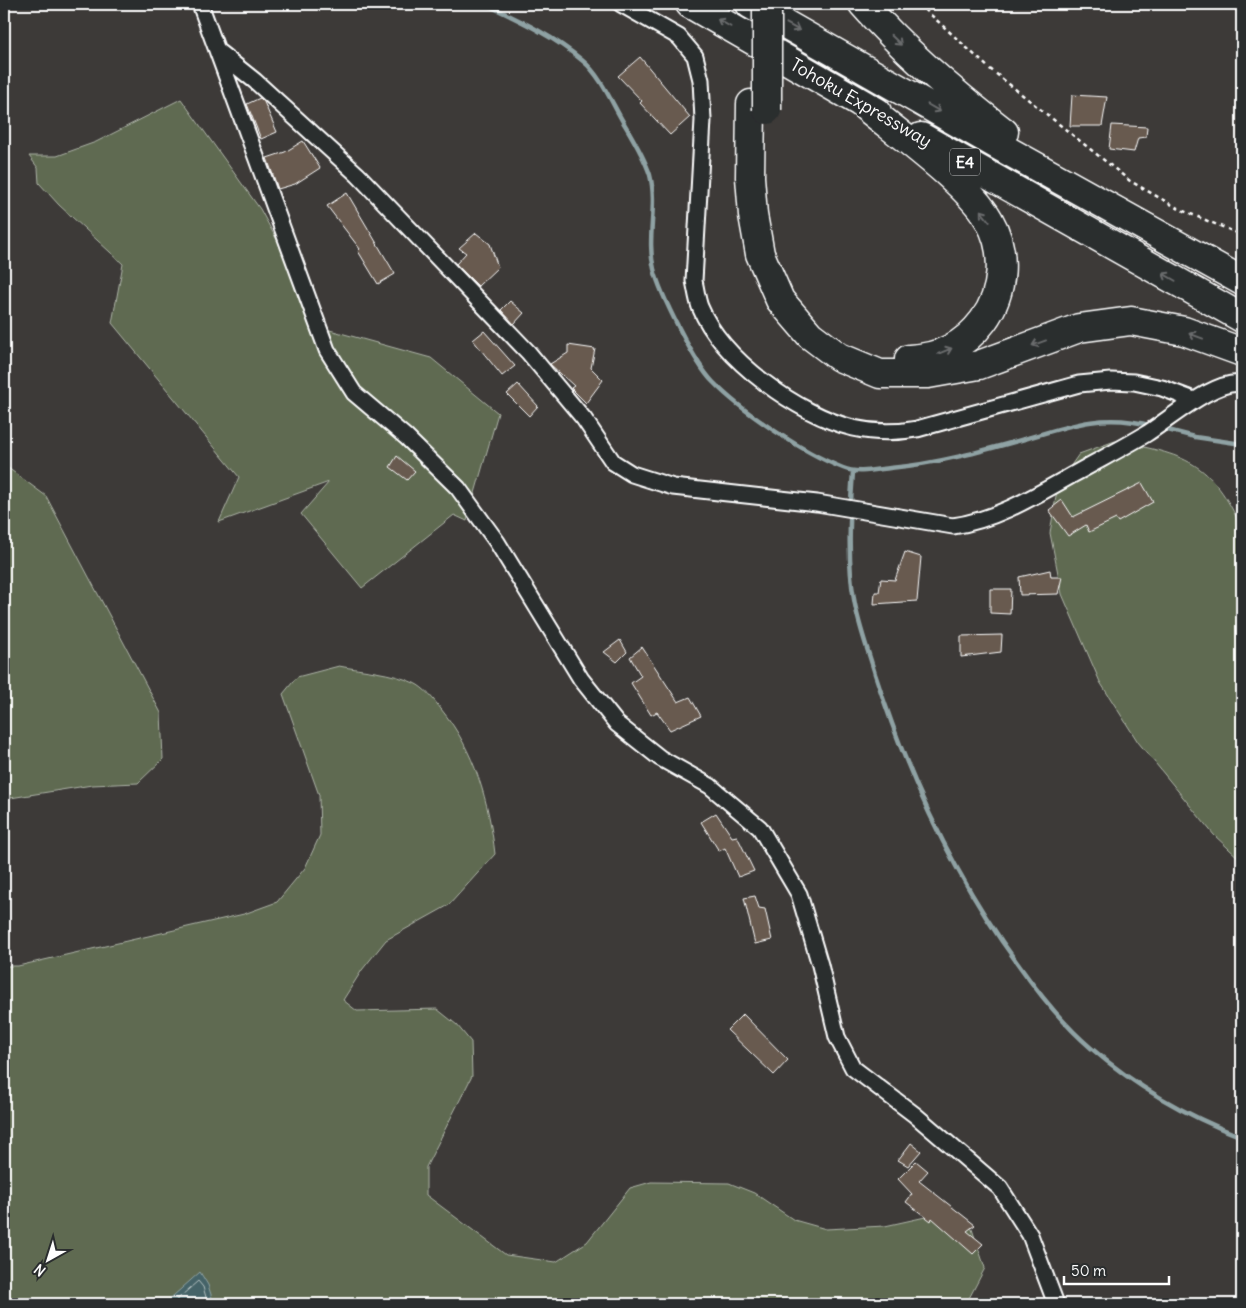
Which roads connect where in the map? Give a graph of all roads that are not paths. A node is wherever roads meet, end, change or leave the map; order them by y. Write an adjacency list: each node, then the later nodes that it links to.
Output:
1 (200, 4): 7 (street)
2 (621, 4): 15 (street)
3 (690, 4): 8 (highway, Tohoku Expressway / E4, one-way to 3)
4 (751, 4): 9 (highway); 10 (highway, Tohoku Expressway / E4, one-way to 10)
5 (767, 4): 9 (highway, bridge)
6 (863, 4): 10 (highway, one-way to 10)
7 (218, 51): 15 (street); 16 (street)
8 (861, 103): 9 (highway, one-way to 8); 12 (highway, Tohoku Expressway / E4, one-way to 8)
9 (759, 107): 13 (highway, one-way to 9)
10 (1155, 232): 11 (highway, Tohoku Expressway / E4)
11 (1242, 281)
12 (1242, 318)
13 (1242, 352)
14 (1242, 384): 15 (street)
15 (1194, 400)
16 (1056, 1304)

